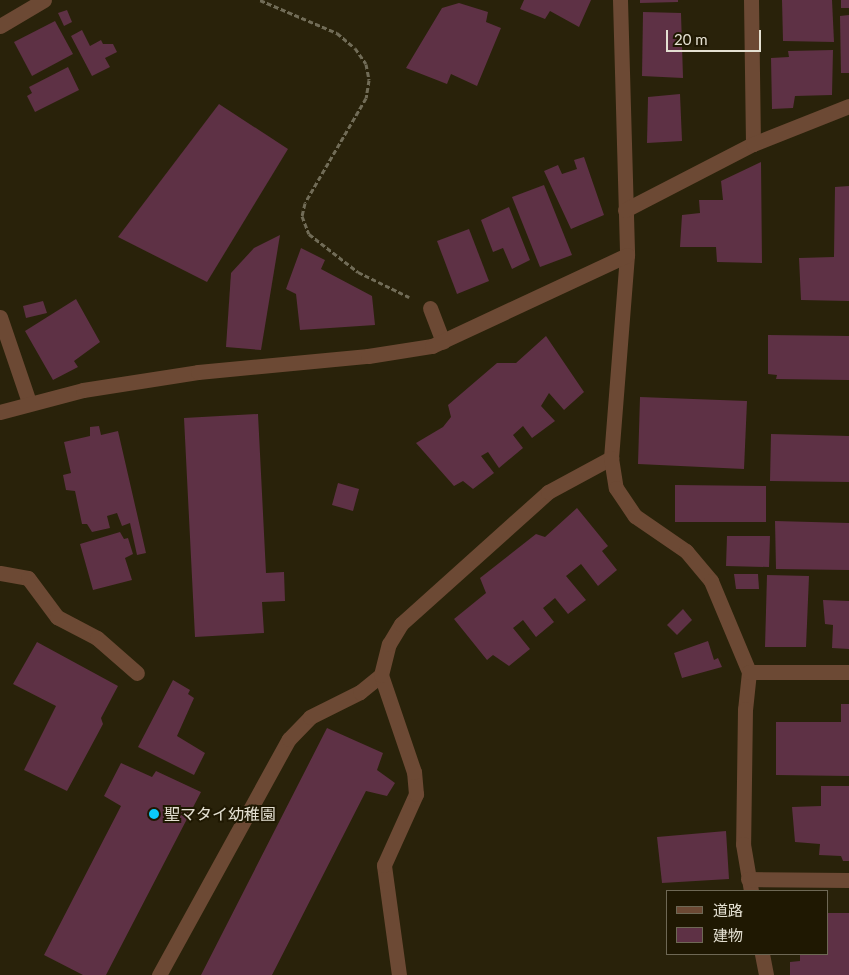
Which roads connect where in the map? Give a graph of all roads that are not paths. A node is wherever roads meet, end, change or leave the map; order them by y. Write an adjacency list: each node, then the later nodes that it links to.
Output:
1 (44, 0): 4 (street)
2 (620, 0): 7 (street)
3 (751, 0): 6 (street)
4 (0, 26)
5 (849, 106): 6 (street)
6 (752, 144): 7 (street)
7 (625, 210): 8 (street)
8 (627, 255): 11 (street); 14 (street)
9 (430, 308): 11 (street)
10 (0, 317): 12 (street)
11 (443, 342): 12 (street)
12 (30, 402): 13 (street)
13 (0, 412)
14 (611, 458): 16 (street); 19 (street)
15 (0, 573): 18 (street)
16 (750, 672): 17 (street); 21 (street)
17 (849, 672)
18 (137, 673)
19 (381, 675): 23 (street); 24 (street)
20 (849, 880): 21 (street)
21 (749, 885)
22 (762, 955): 25 (street)
23 (159, 975)
24 (399, 975)
25 (766, 975)

